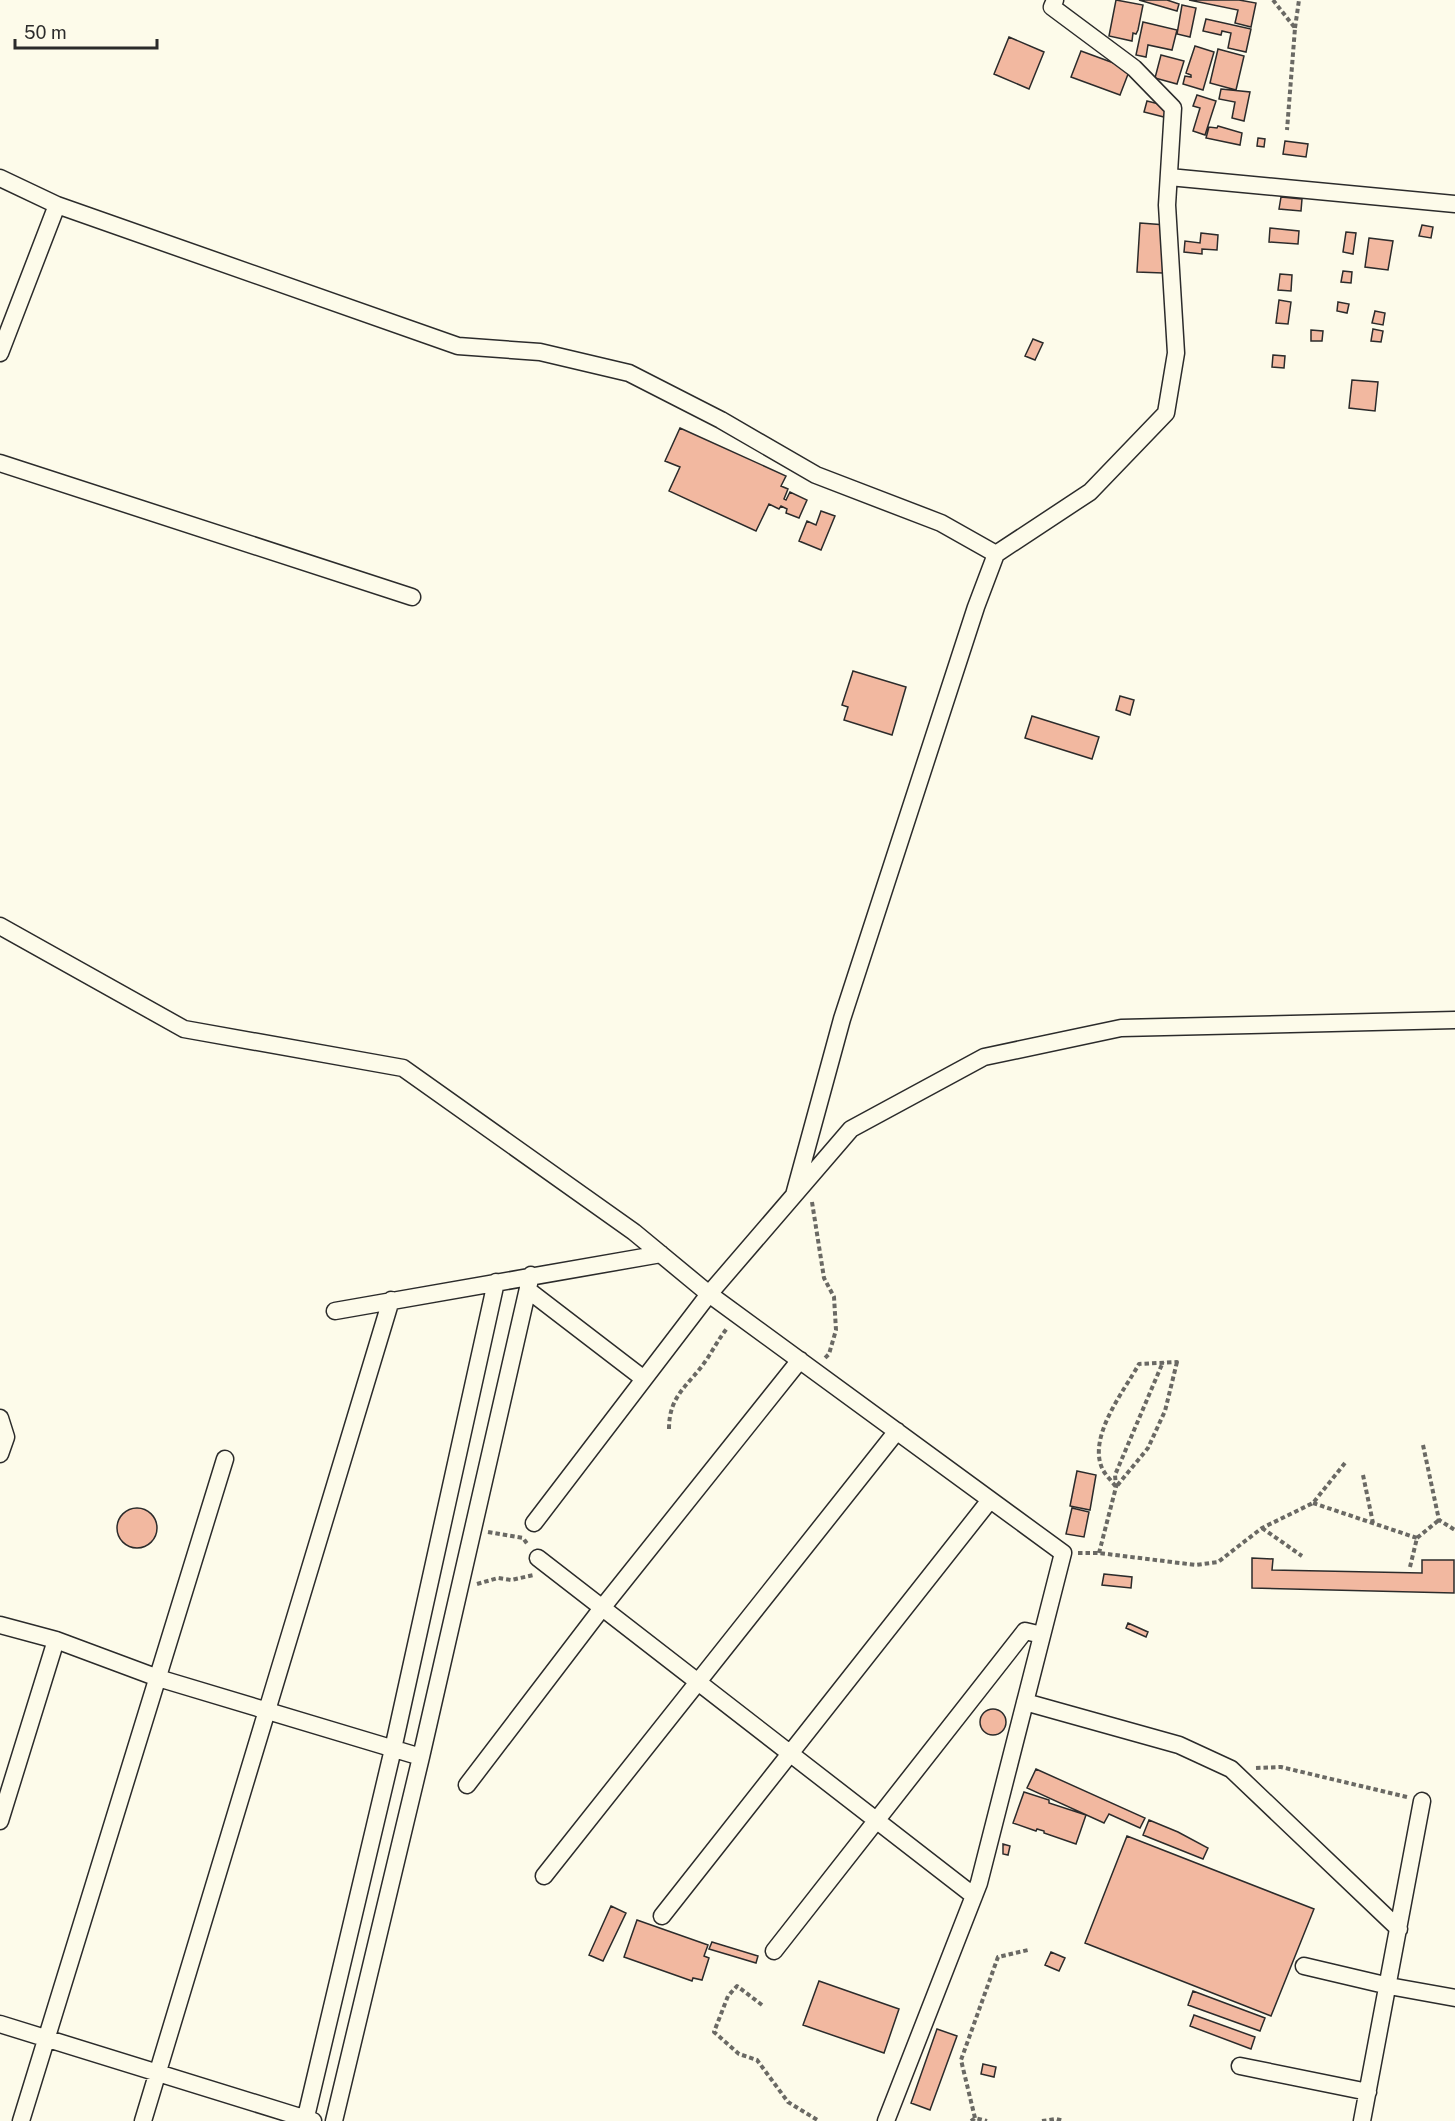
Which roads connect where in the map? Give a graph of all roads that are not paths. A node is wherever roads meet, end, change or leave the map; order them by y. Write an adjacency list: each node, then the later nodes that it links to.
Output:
1 (1054, 0): 2 (street)
2 (1169, 177): 4 (street); 8 (street)
3 (0, 178): 5 (street)
4 (1455, 204)
5 (57, 205): 6 (street); 8 (street)
6 (0, 353)
7 (0, 463): 9 (street)
8 (996, 554): 12 (street)
9 (412, 597)
10 (0, 926): 13 (street)
11 (1455, 1020): 12 (street)
12 (794, 1195): 16 (street)
13 (661, 1254): 15 (street); 16 (street)
14 (496, 1282): 15 (street); 17 (street); 36 (street)
15 (530, 1283): 20 (street); 38 (street)
16 (710, 1294): 19 (street); 20 (street)
17 (391, 1300): 18 (street); 35 (street)
18 (335, 1311)
19 (807, 1365): 22 (street); 28 (street)
20 (644, 1379): 26 (street)
21 (0, 1418): 23 (street)
22 (897, 1431): 25 (street); 33 (street)
23 (0, 1454)
24 (225, 1459): 32 (street)
25 (990, 1500): 30 (street); 37 (street)
26 (534, 1523)
27 (545, 1563): 28 (street)
28 (602, 1608): 33 (street); 39 (street)
29 (0, 1625): 31 (street)
30 (1042, 1635): 34 (street); 41 (street)
31 (56, 1640): 32 (street); 42 (street)
32 (158, 1678): 35 (street); 52 (street)
33 (698, 1682): 37 (street); 43 (street)
34 (1025, 1702): 44 (street); 46 (street)
35 (268, 1711): 36 (street); 54 (street)
36 (393, 1749): 38 (street); 56 (street)
37 (790, 1754): 41 (street); 45 (street)
38 (421, 1757): 59 (street)
39 (467, 1785)
40 (1422, 1801): 46 (street)
41 (876, 1820): 44 (street); 47 (street)
42 (0, 1821)
43 (544, 1876)
44 (974, 1896): 60 (street)
45 (662, 1916)
46 (1399, 1929): 49 (street)
47 (774, 1951)
48 (1304, 1966): 49 (street)
49 (1389, 1986): 50 (street); 55 (street)
50 (1455, 1998)
51 (0, 2024): 52 (street)
52 (46, 2039): 54 (street); 57 (street)
53 (1240, 2066): 55 (street)
54 (159, 2073): 56 (street); 58 (street)
55 (1368, 2092): 61 (street)
56 (308, 2120)
57 (21, 2121)
58 (143, 2121)
59 (334, 2121)
60 (886, 2121)
61 (1362, 2121)

